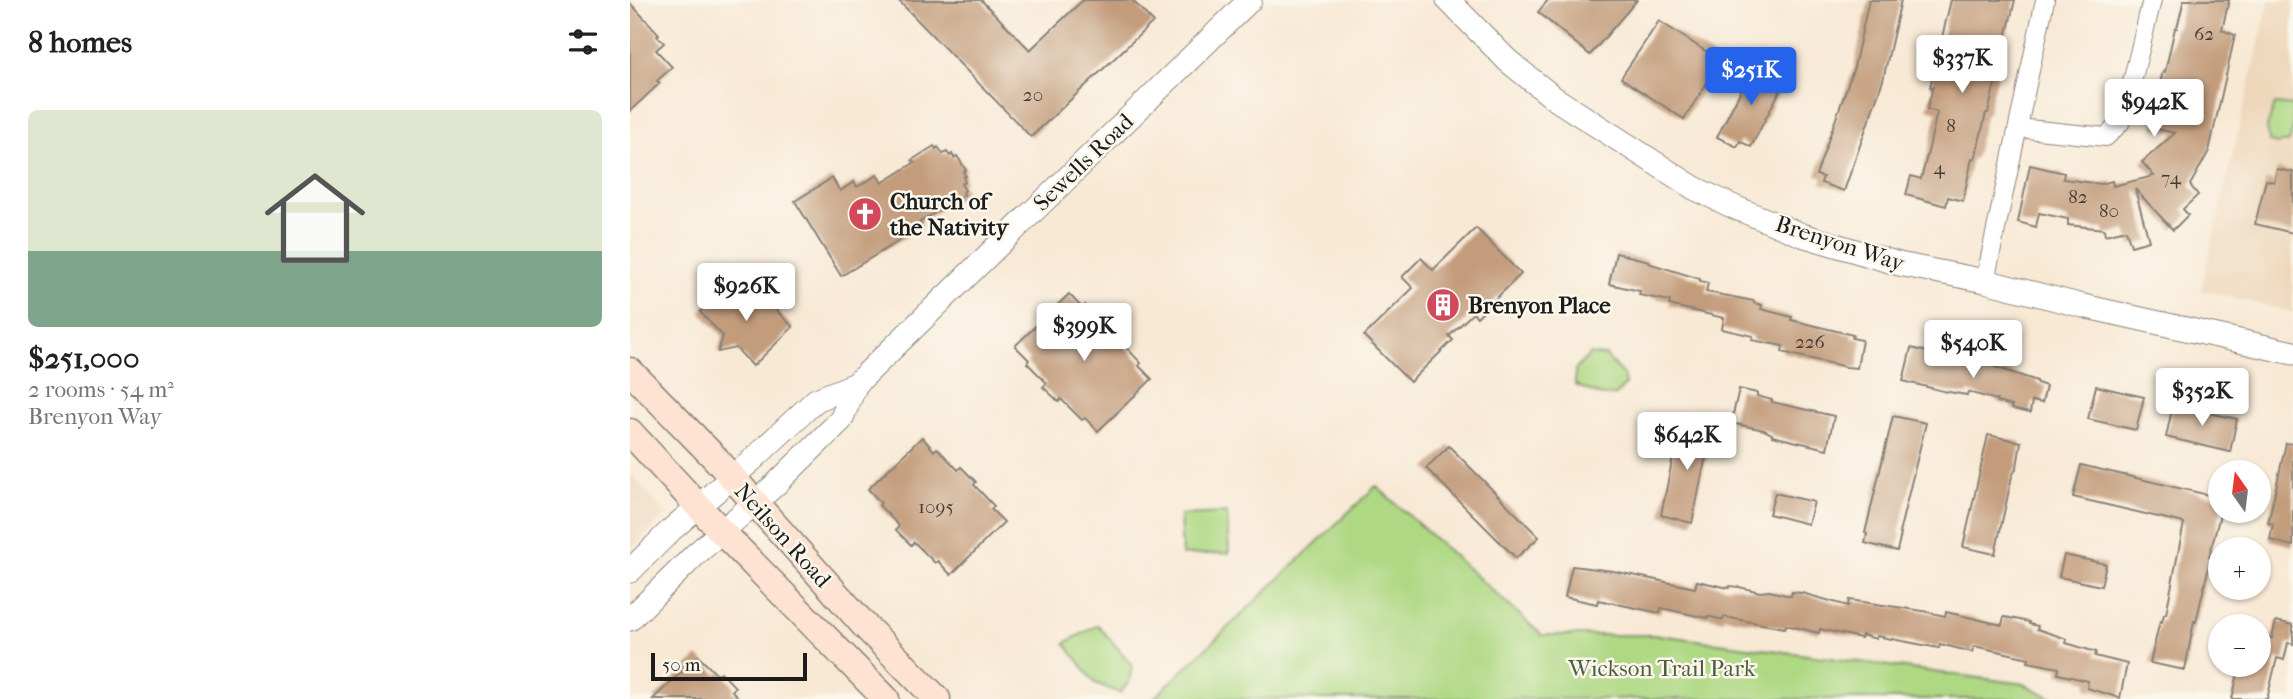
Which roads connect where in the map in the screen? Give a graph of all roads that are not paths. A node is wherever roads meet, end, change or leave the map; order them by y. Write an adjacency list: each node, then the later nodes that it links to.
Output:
1 (1250, 0): 9 (street, Sewells Road)
2 (1448, 0): 6 (street, Brenyon Way)
3 (2045, 0): 5 (street)
4 (2152, 0): 5 (street)
5 (2018, 128): 6 (street)
6 (1985, 281): 7 (street, Brenyon Way)
7 (2293, 353)
8 (630, 371): 11 (main road, Neilson Road)
9 (856, 384): 11 (street, Sewells Road); 12 (street, Sewells Road)
10 (630, 432): 13 (main road, Neilson Road)
11 (732, 478): 12 (main road, Neilson Road); 13 (street, Sewells Road)
12 (755, 504): 14 (street, Sewells Road); 17 (main road, Neilson Road)
13 (698, 506): 14 (main road, Neilson Road); 15 (street, Sewells Road)
14 (721, 531): 16 (street, Sewells Road); 18 (main road, Neilson Road)
15 (630, 571)
16 (630, 619)
17 (864, 625): 18 (main road); 20 (main road, Neilson Road)
18 (837, 649): 19 (main road, Neilson Road)
19 (886, 699)
20 (937, 699)

